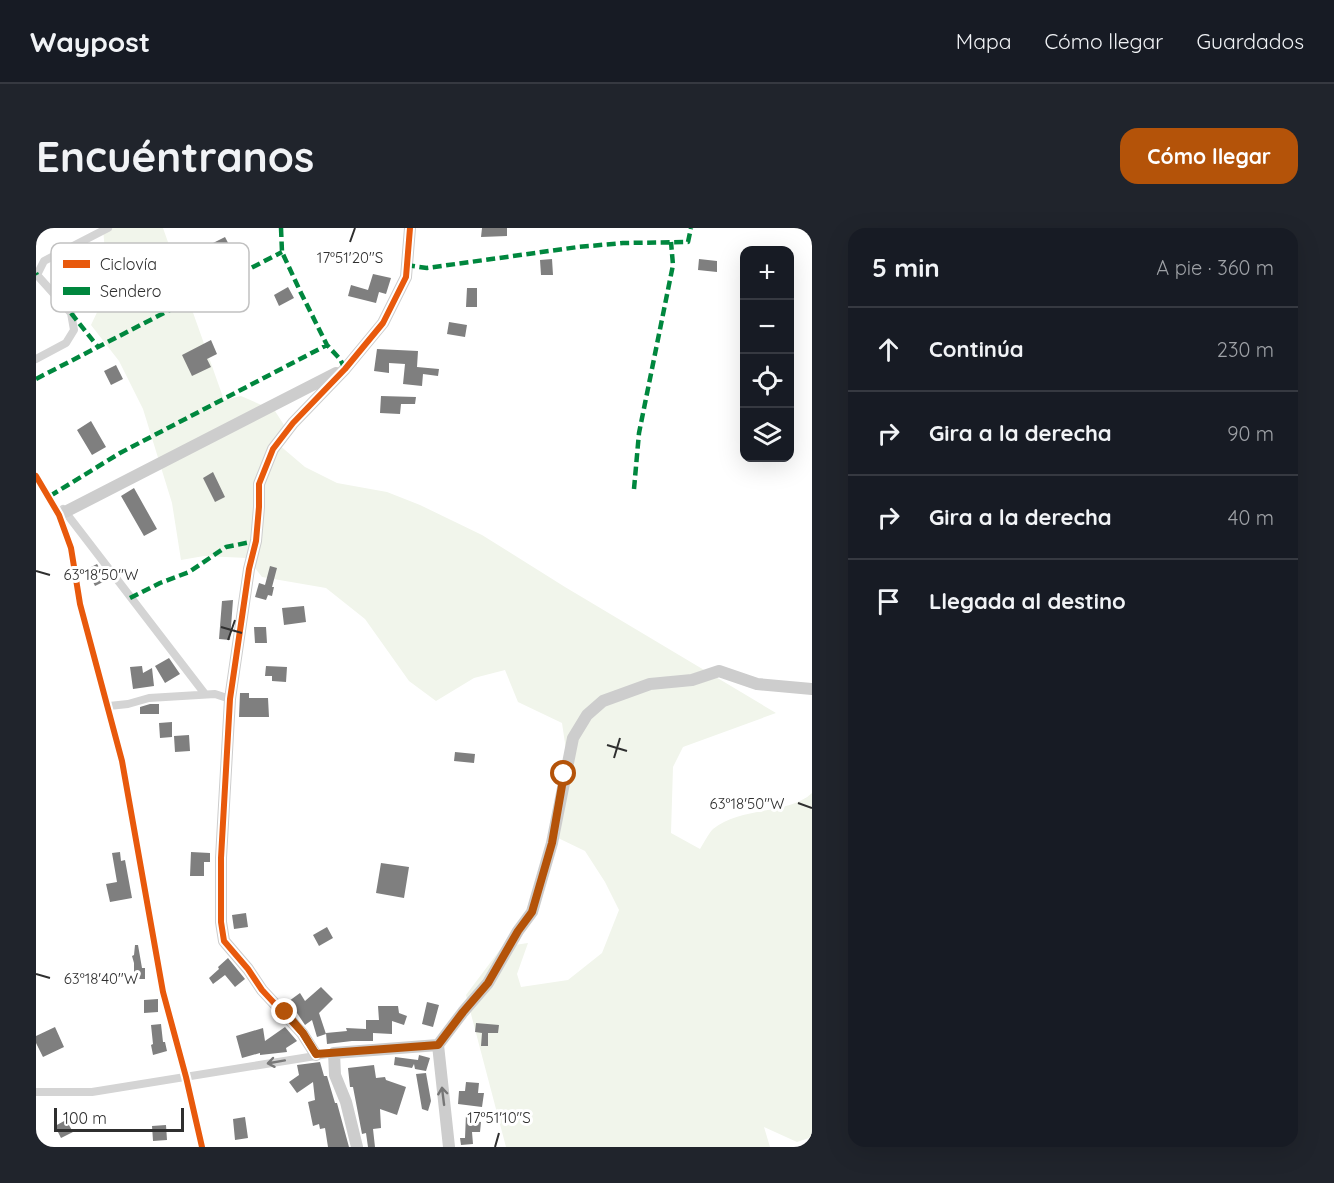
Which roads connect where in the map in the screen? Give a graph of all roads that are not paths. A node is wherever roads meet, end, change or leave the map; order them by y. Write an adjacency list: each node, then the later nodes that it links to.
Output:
1 (108, 228): 3 (street)
2 (410, 228): 8 (street)
3 (79, 243)
4 (51, 257): 5 (street)
5 (51, 290)
6 (70, 312): 7 (street)
7 (36, 359)
8 (345, 369): 11 (street); 14 (street)
9 (36, 476): 10 (street)
10 (50, 496): 11 (street); 15 (street)
11 (65, 512): 13 (street)
12 (812, 688): 16 (street)
13 (206, 694): 14 (street); 15 (street)
14 (230, 699): 18 (street)
15 (109, 706): 19 (street)
16 (438, 1045): 17 (street); 23 (street, one-way to 16)
17 (333, 1053): 18 (street); 22 (street)
18 (316, 1054): 19 (street, one-way to 19)
19 (186, 1077): 20 (street); 21 (street)
20 (36, 1092)
21 (202, 1147)
22 (357, 1147)
23 (449, 1147)

